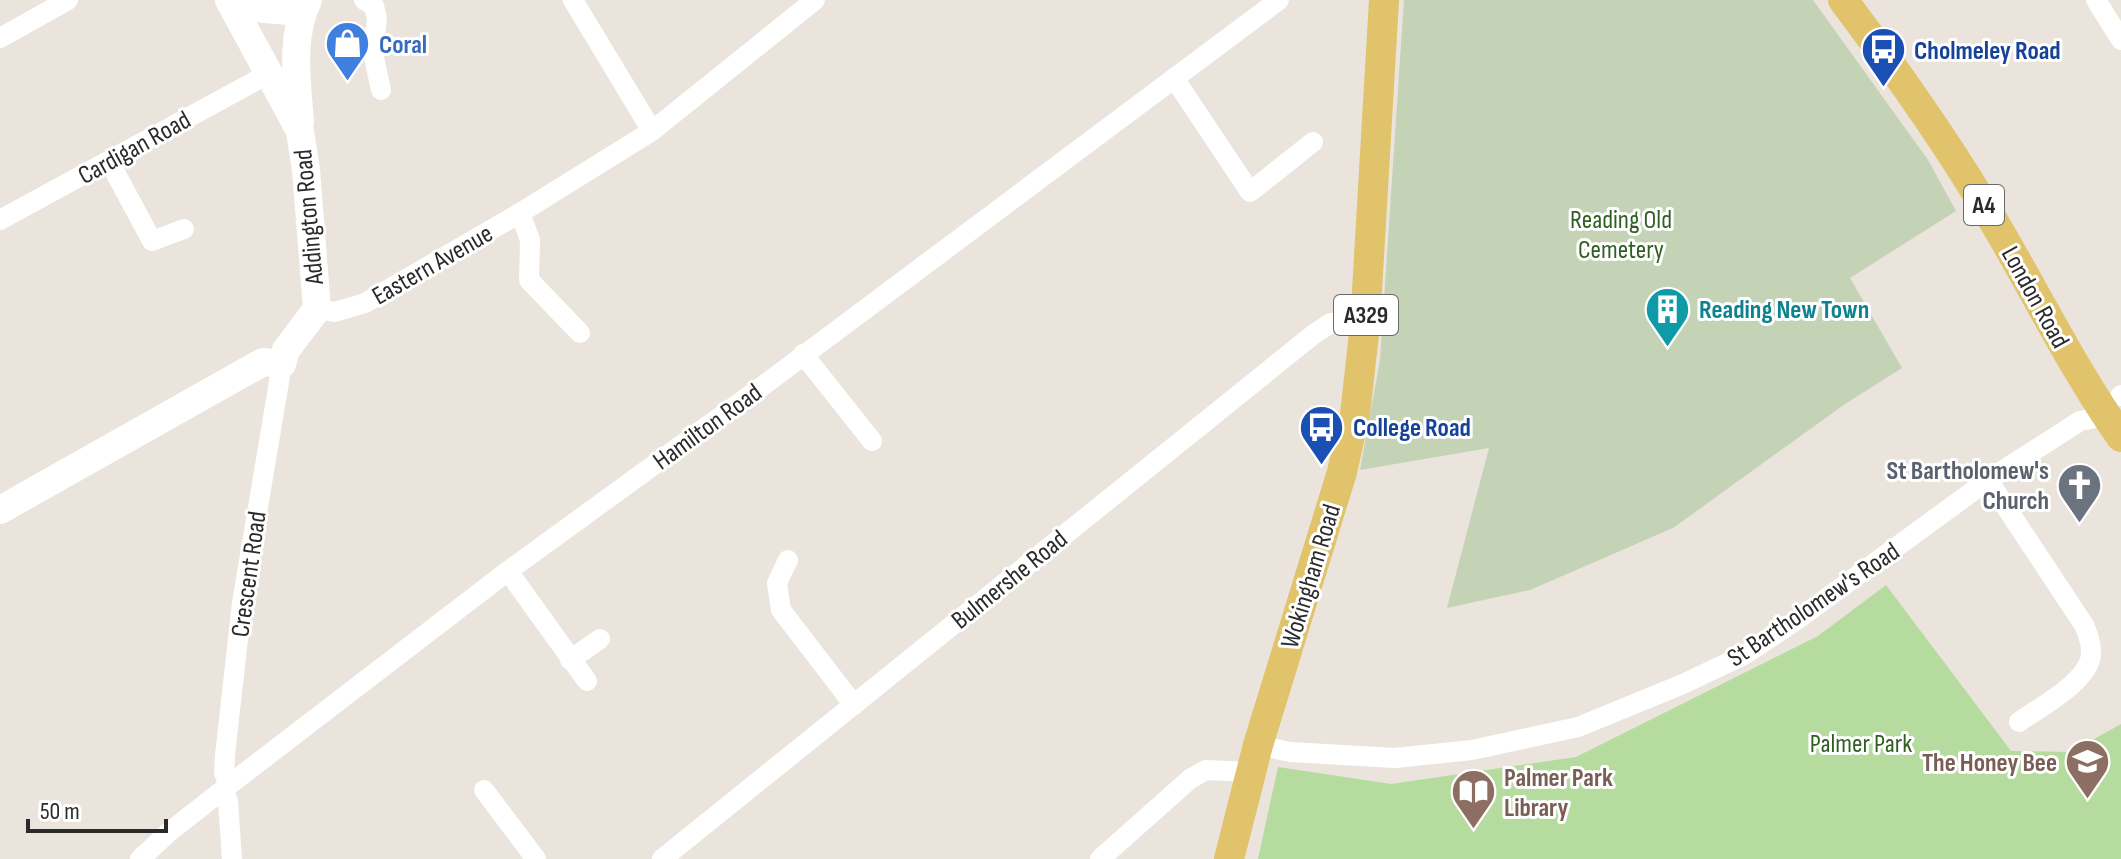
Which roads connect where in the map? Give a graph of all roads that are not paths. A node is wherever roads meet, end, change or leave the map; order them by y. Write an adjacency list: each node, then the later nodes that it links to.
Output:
1 (68, 0): 12 (street)
2 (229, 0): 15 (street, Addington Road)
3 (245, 0): 11 (street)
4 (364, 0): 17 (street)
5 (573, 0): 19 (street)
6 (815, 0): 19 (street, Eastern Avenue)
7 (1279, 0): 16 (street, Hamilton Road)
8 (1384, 0): 26 (main road, Wokingham Road / A329)
9 (2096, 0): 13 (street)
10 (1847, 2): 30 (main road, London Road / A4)
11 (305, 6): 14 (street)
12 (0, 38)
13 (2121, 40)
14 (296, 59): 15 (street); 18 (street)
15 (268, 74): 18 (street, Addington Road); 21 (street, Cardigan Road)
16 (1174, 78): 20 (street); 28 (street, Hamilton Road)
17 (381, 90)
18 (300, 131): 25 (street, Addington Road)
19 (652, 131): 22 (street, Eastern Avenue)
20 (1313, 142)
21 (109, 161): 23 (street, Cardigan Road); 24 (street)
22 (520, 213): 25 (street, Eastern Avenue); 27 (street)
23 (0, 220)
24 (184, 229)
25 (317, 309): 29 (street)
26 (1365, 325): 39 (street, Bulmershe Road); 41 (main road, Wokingham Road / A329)
27 (580, 333)
28 (803, 354): 31 (street); 35 (street, Hamilton Road)
29 (282, 364): 33 (street); 42 (street, Crescent Road)
30 (2117, 411): 32 (street, St Bartholomew's Road)
31 (872, 441)
32 (1988, 480): 40 (street); 41 (street, St Bartholomew's Road)
33 (0, 510)
34 (788, 560): 39 (street)
35 (508, 571): 37 (street); 42 (street, Hamilton Road)
36 (600, 639): 37 (street)
37 (570, 660): 38 (street)
38 (587, 681)
39 (854, 705): 47 (street, Bulmershe Road)
40 (2019, 722)
41 (1254, 758): 48 (street); 49 (main road, Wokingham Road / A329)
42 (226, 787): 44 (street, Hamilton Road); 45 (street, Crescent Road)
43 (484, 790): 46 (street)
44 (140, 859)
45 (232, 859)
46 (536, 859)
47 (662, 859)
48 (1100, 859)
49 (1229, 859)

